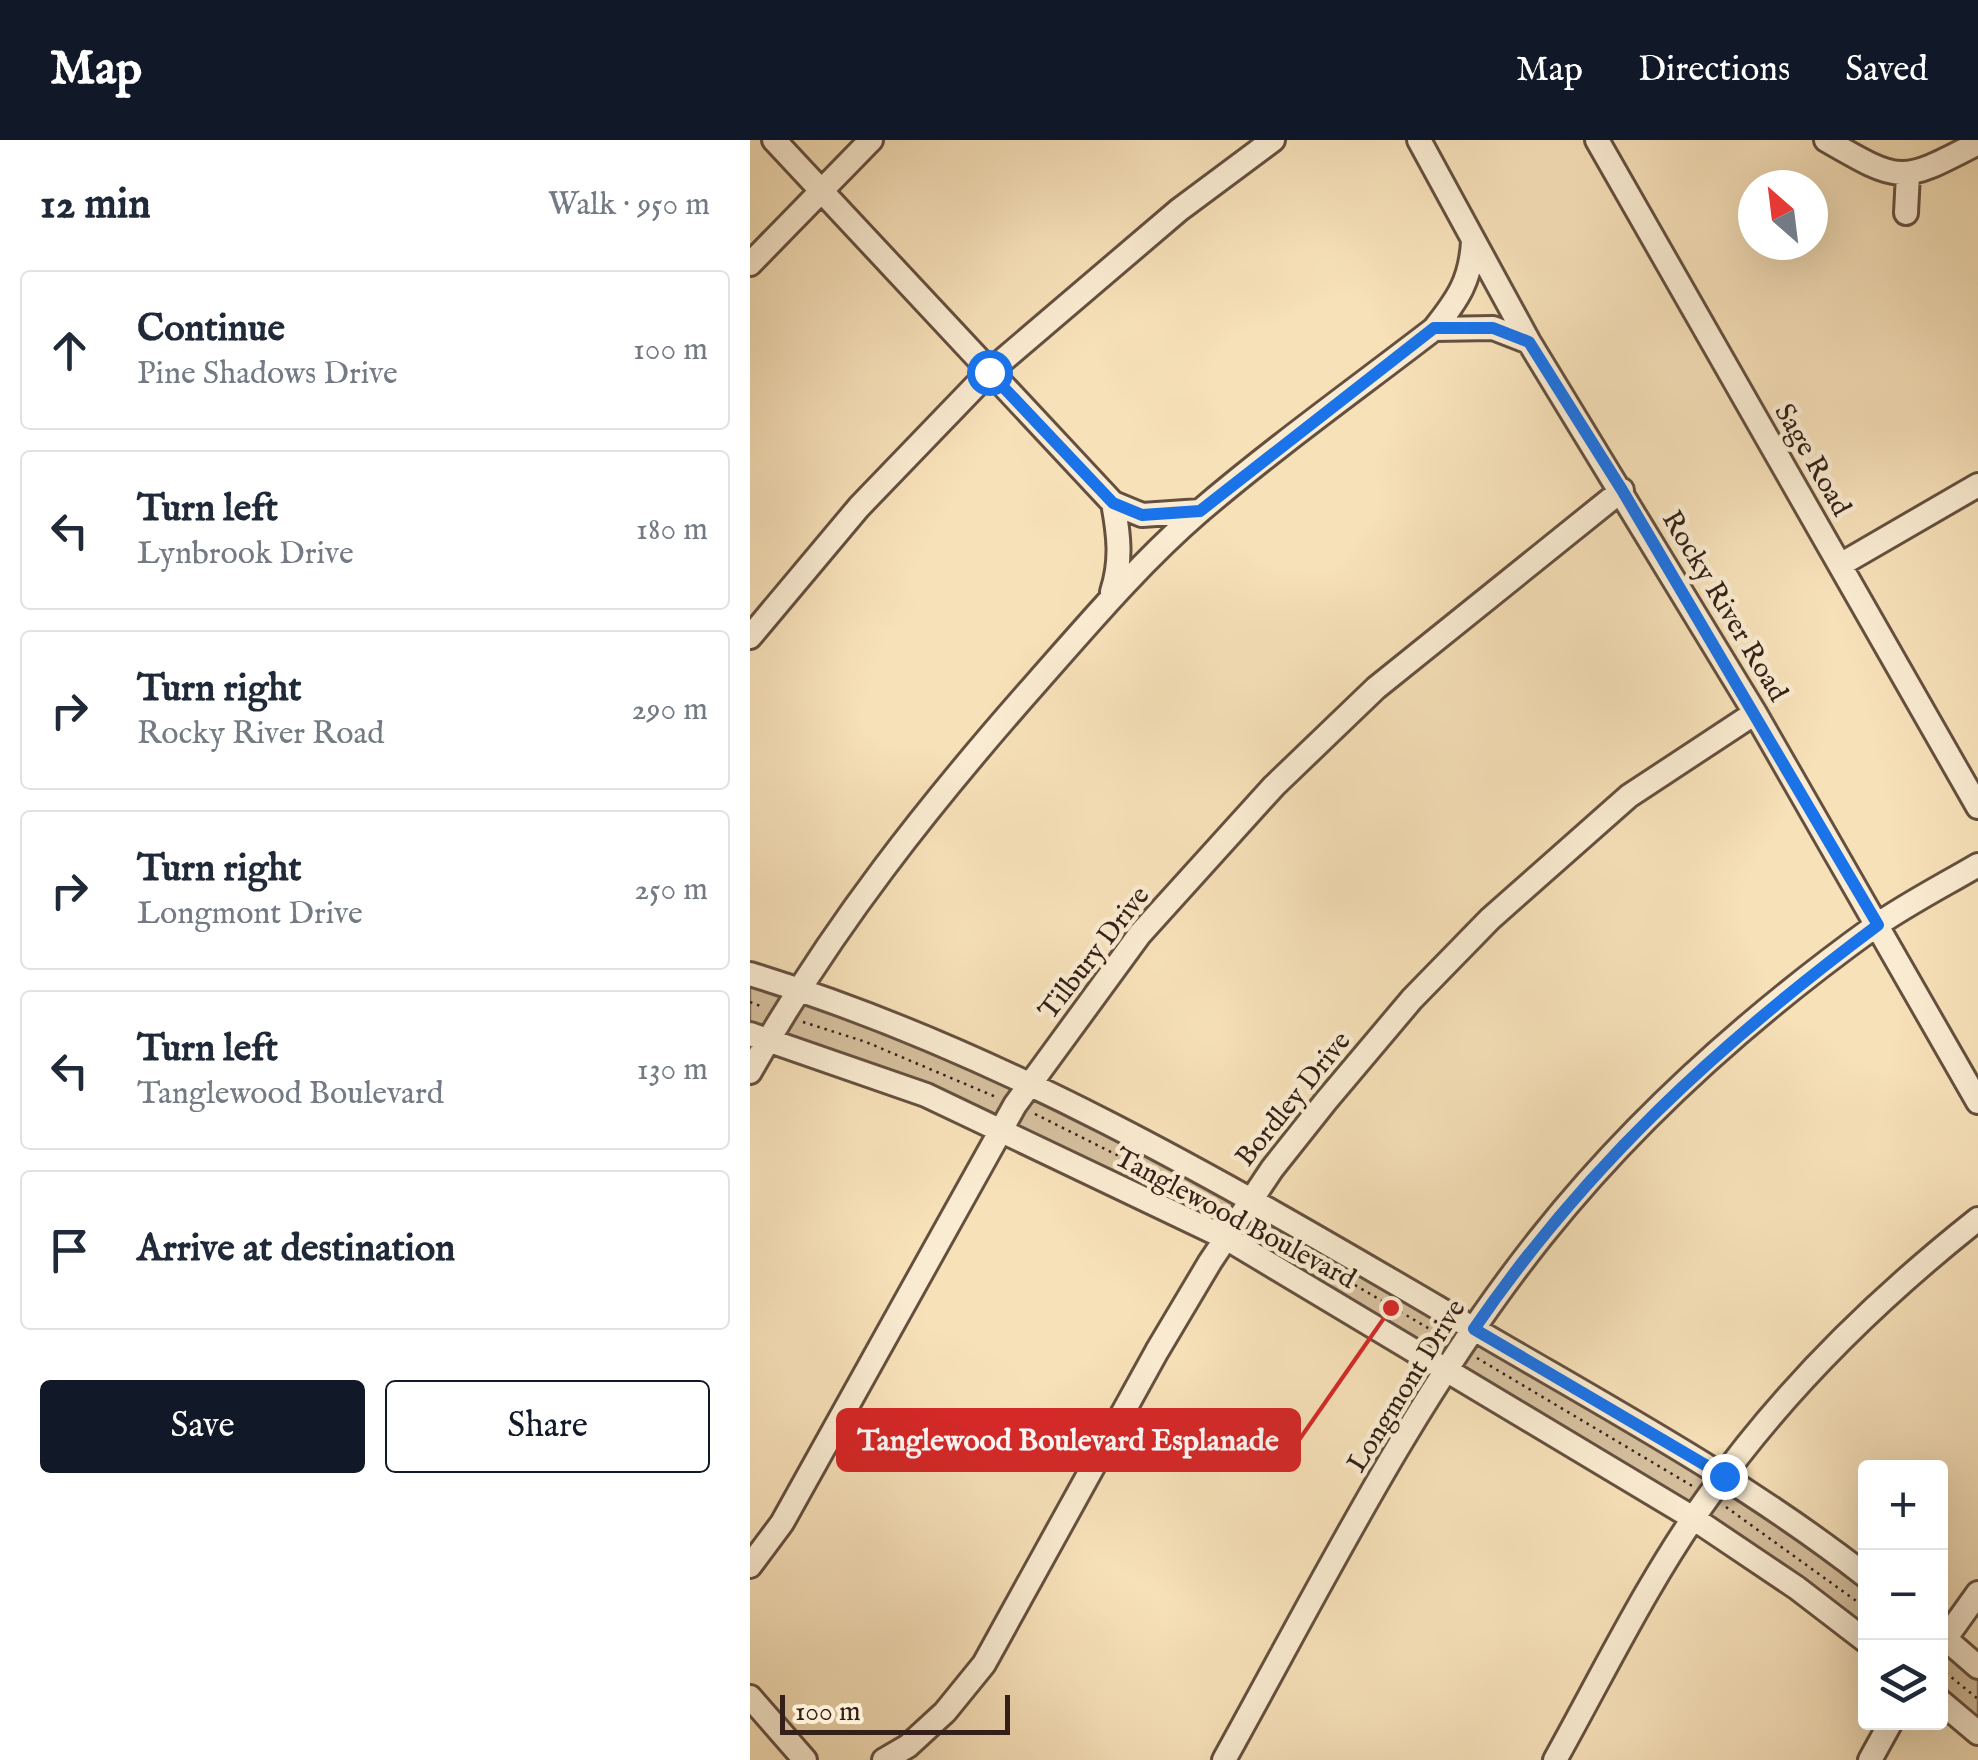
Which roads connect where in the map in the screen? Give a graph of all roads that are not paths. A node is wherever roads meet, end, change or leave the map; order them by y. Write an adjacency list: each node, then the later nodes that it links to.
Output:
1 (774, 140): 9 (street)
2 (871, 140): 9 (street)
3 (1272, 140): 15 (street)
4 (1419, 140): 11 (street, Rocky River Road)
5 (1597, 140): 20 (street, Sage Road)
6 (1826, 140): 8 (street)
7 (1978, 143): 8 (street)
8 (1908, 174): 10 (street)
9 (820, 191): 12 (street); 15 (street)
10 (1906, 213)
11 (1473, 241): 13 (street); 14 (street, Rocky River Road)
12 (750, 264)
13 (1434, 328): 14 (street); 19 (street)
14 (1529, 342): 17 (street, Rocky River Road)
15 (989, 372): 18 (street); 22 (street)
16 (1978, 485): 20 (street)
17 (1622, 490): 23 (street, Rocky River Road); 31 (street, Tilbury Drive)
18 (1113, 503): 19 (street); 21 (street)
19 (1200, 511): 21 (street)
20 (1840, 565): 24 (street, Sage Road)
21 (1109, 601): 28 (street)
22 (750, 636)
23 (1755, 712): 26 (street, Rocky River Road); 34 (street, Bordley Drive)
24 (1978, 807)
25 (1978, 864): 26 (street, Longmont Drive)
26 (1878, 925): 32 (street, Rocky River Road); 37 (street, Longmont Drive)
27 (750, 974): 28 (street, Tanglewood Boulevard)
28 (800, 990): 29 (street); 31 (street, Tanglewood Boulevard)
29 (759, 1037): 30 (street); 33 (street, Tanglewood Boulevard)
30 (750, 1072)
31 (1029, 1085): 33 (street, Tilbury Drive); 34 (street, Tanglewood Boulevard)
32 (1978, 1102)
33 (1001, 1129): 36 (street, Tanglewood Boulevard); 41 (street, Tilbury Drive)
34 (1252, 1199): 36 (street, Bordley Drive); 37 (street, Tanglewood Boulevard)
35 (1977, 1217): 39 (street)
36 (1226, 1238): 38 (street, Tanglewood Boulevard); 53 (street, Bordley Drive)
37 (1474, 1329): 38 (street, Longmont Drive); 39 (street, Tanglewood Boulevard)
38 (1446, 1369): 40 (street, Tanglewood Boulevard); 54 (street, Longmont Drive)
39 (1724, 1476): 40 (street); 42 (street, Tanglewood Boulevard)
40 (1694, 1518): 45 (street, Tanglewood Boulevard); 55 (street)
41 (750, 1566)
42 (1858, 1570)
43 (1978, 1593): 44 (street)
44 (1948, 1632)
45 (1865, 1640)
46 (1948, 1644): 47 (street)
47 (1978, 1667)
48 (750, 1697): 52 (street)
49 (1948, 1708): 51 (street)
50 (1887, 1730): 56 (street)
51 (1978, 1733)
52 (805, 1760)
53 (884, 1760)
54 (1224, 1760)
55 (1555, 1760)
56 (1870, 1760)

